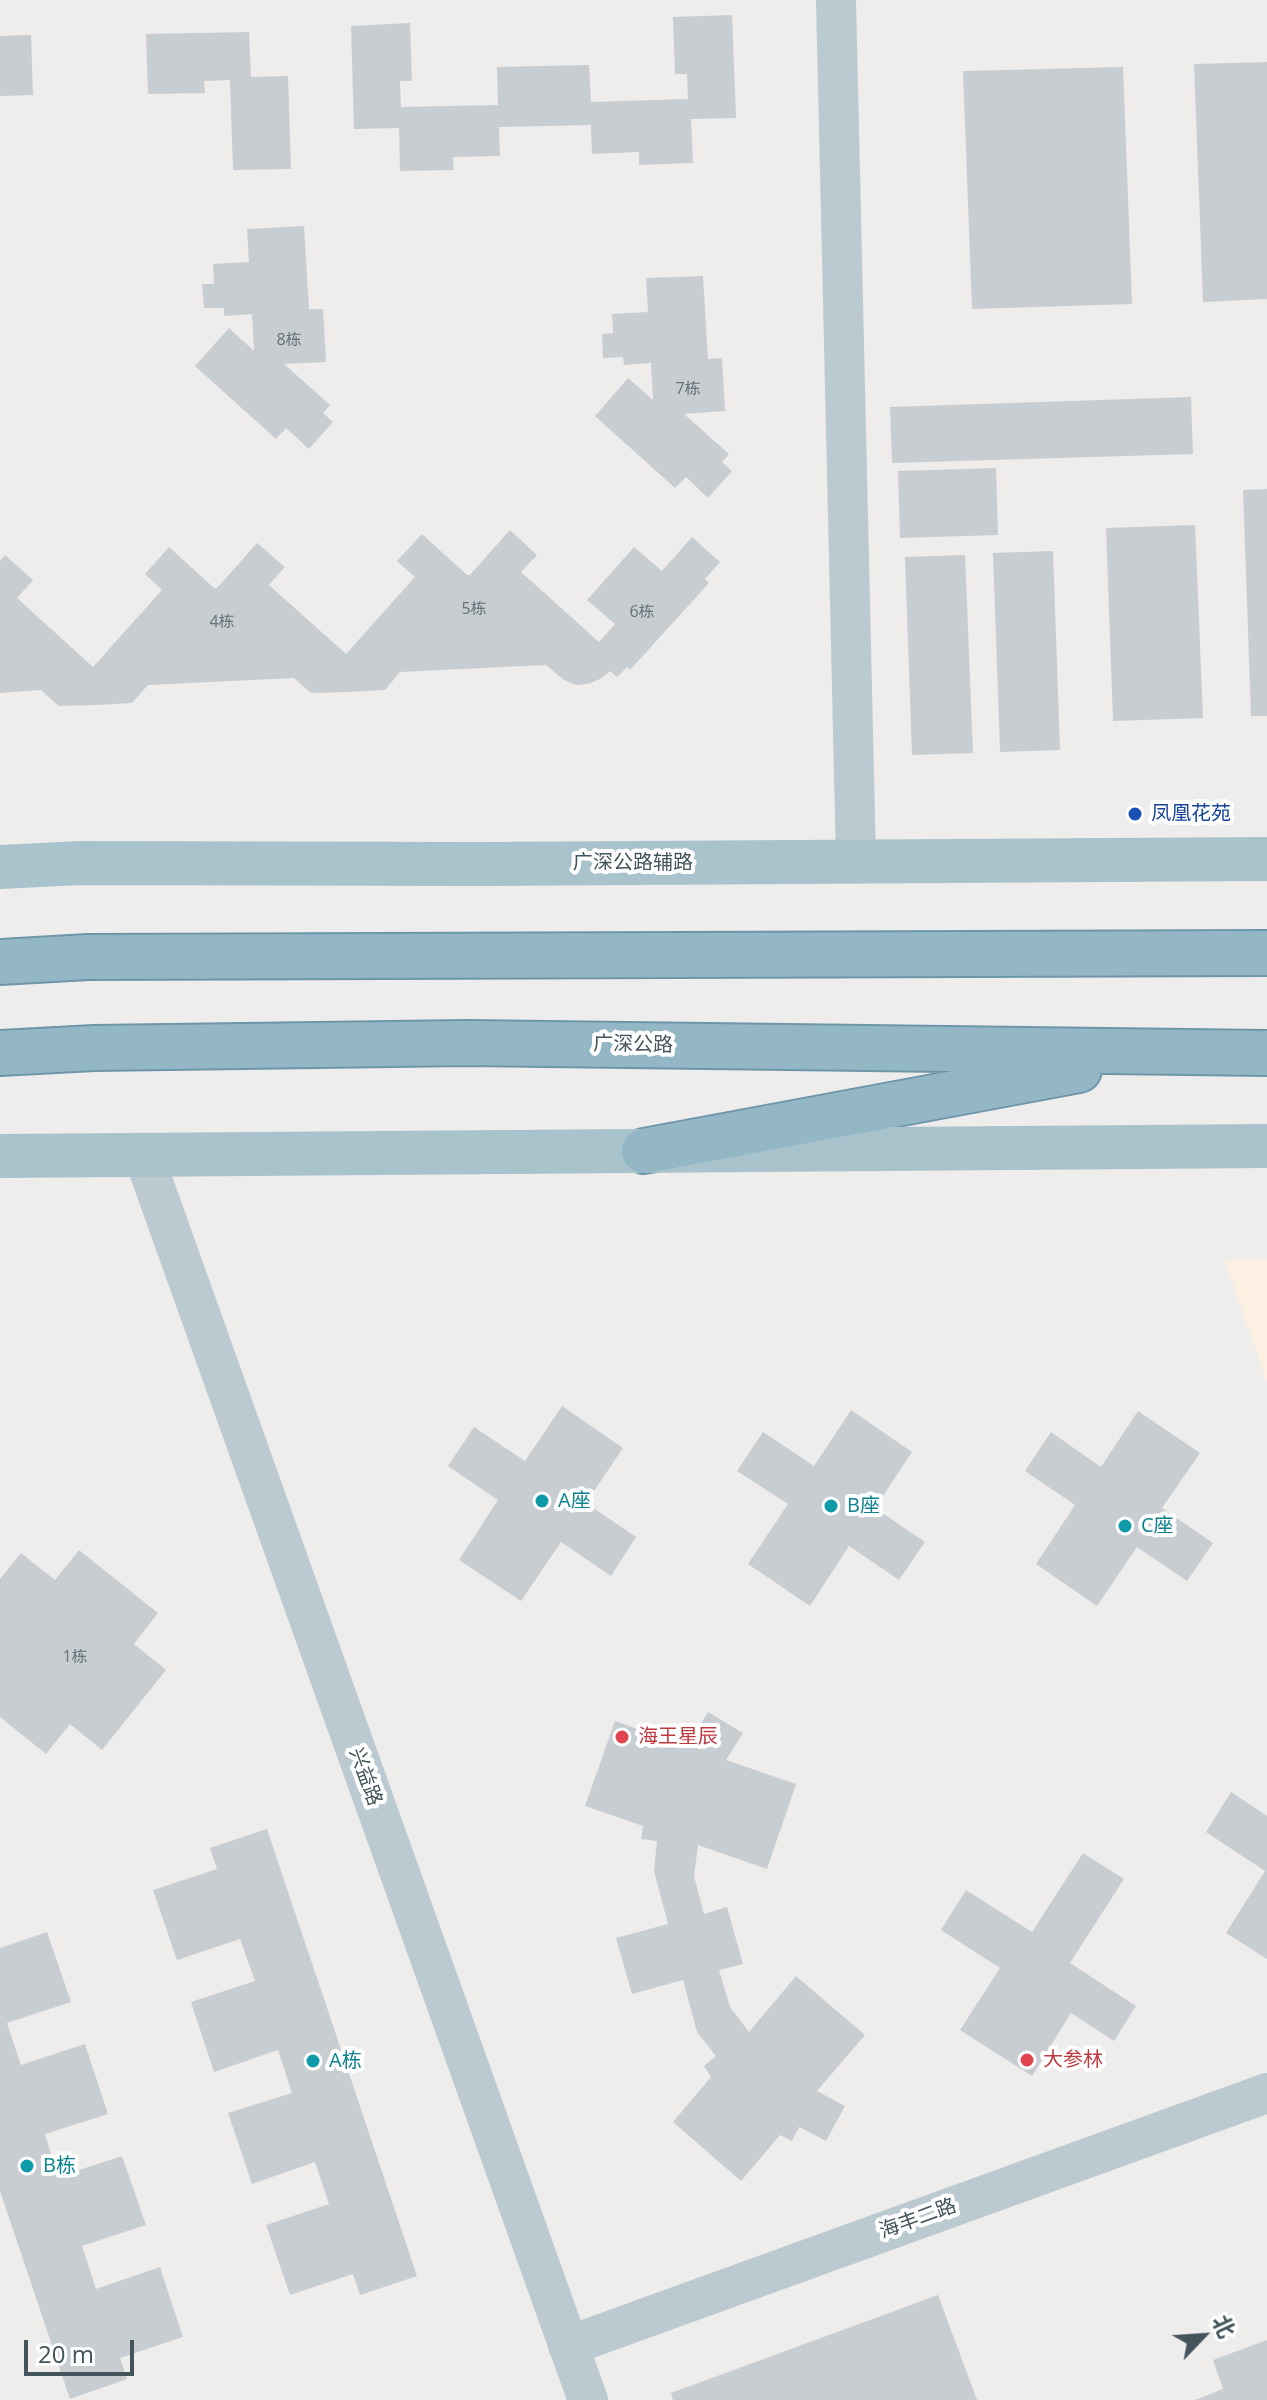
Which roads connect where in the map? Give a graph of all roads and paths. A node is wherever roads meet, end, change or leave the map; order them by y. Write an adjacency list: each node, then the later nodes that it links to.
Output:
1 (836, 0): 3 (street)
2 (1267, 859): 3 (main road, 广深公路辅路)
3 (856, 861): 4 (main road, 广深公路辅路)
4 (0, 867)
5 (1267, 953): 6 (highway)
6 (0, 962)
7 (1175, 1052): 8 (highway, 广深公路); 9 (highway, 广深公路); 11 (highway)
8 (0, 1053)
9 (1267, 1053)
10 (1267, 1146): 11 (main road)
11 (644, 1151): 12 (main road)
12 (143, 1154): 13 (main road); 15 (street, 兴益路)
13 (0, 1156)
14 (1267, 2093): 15 (street, 海丰二路)
15 (568, 2346): 16 (street, 兴益路)
16 (588, 2400)

